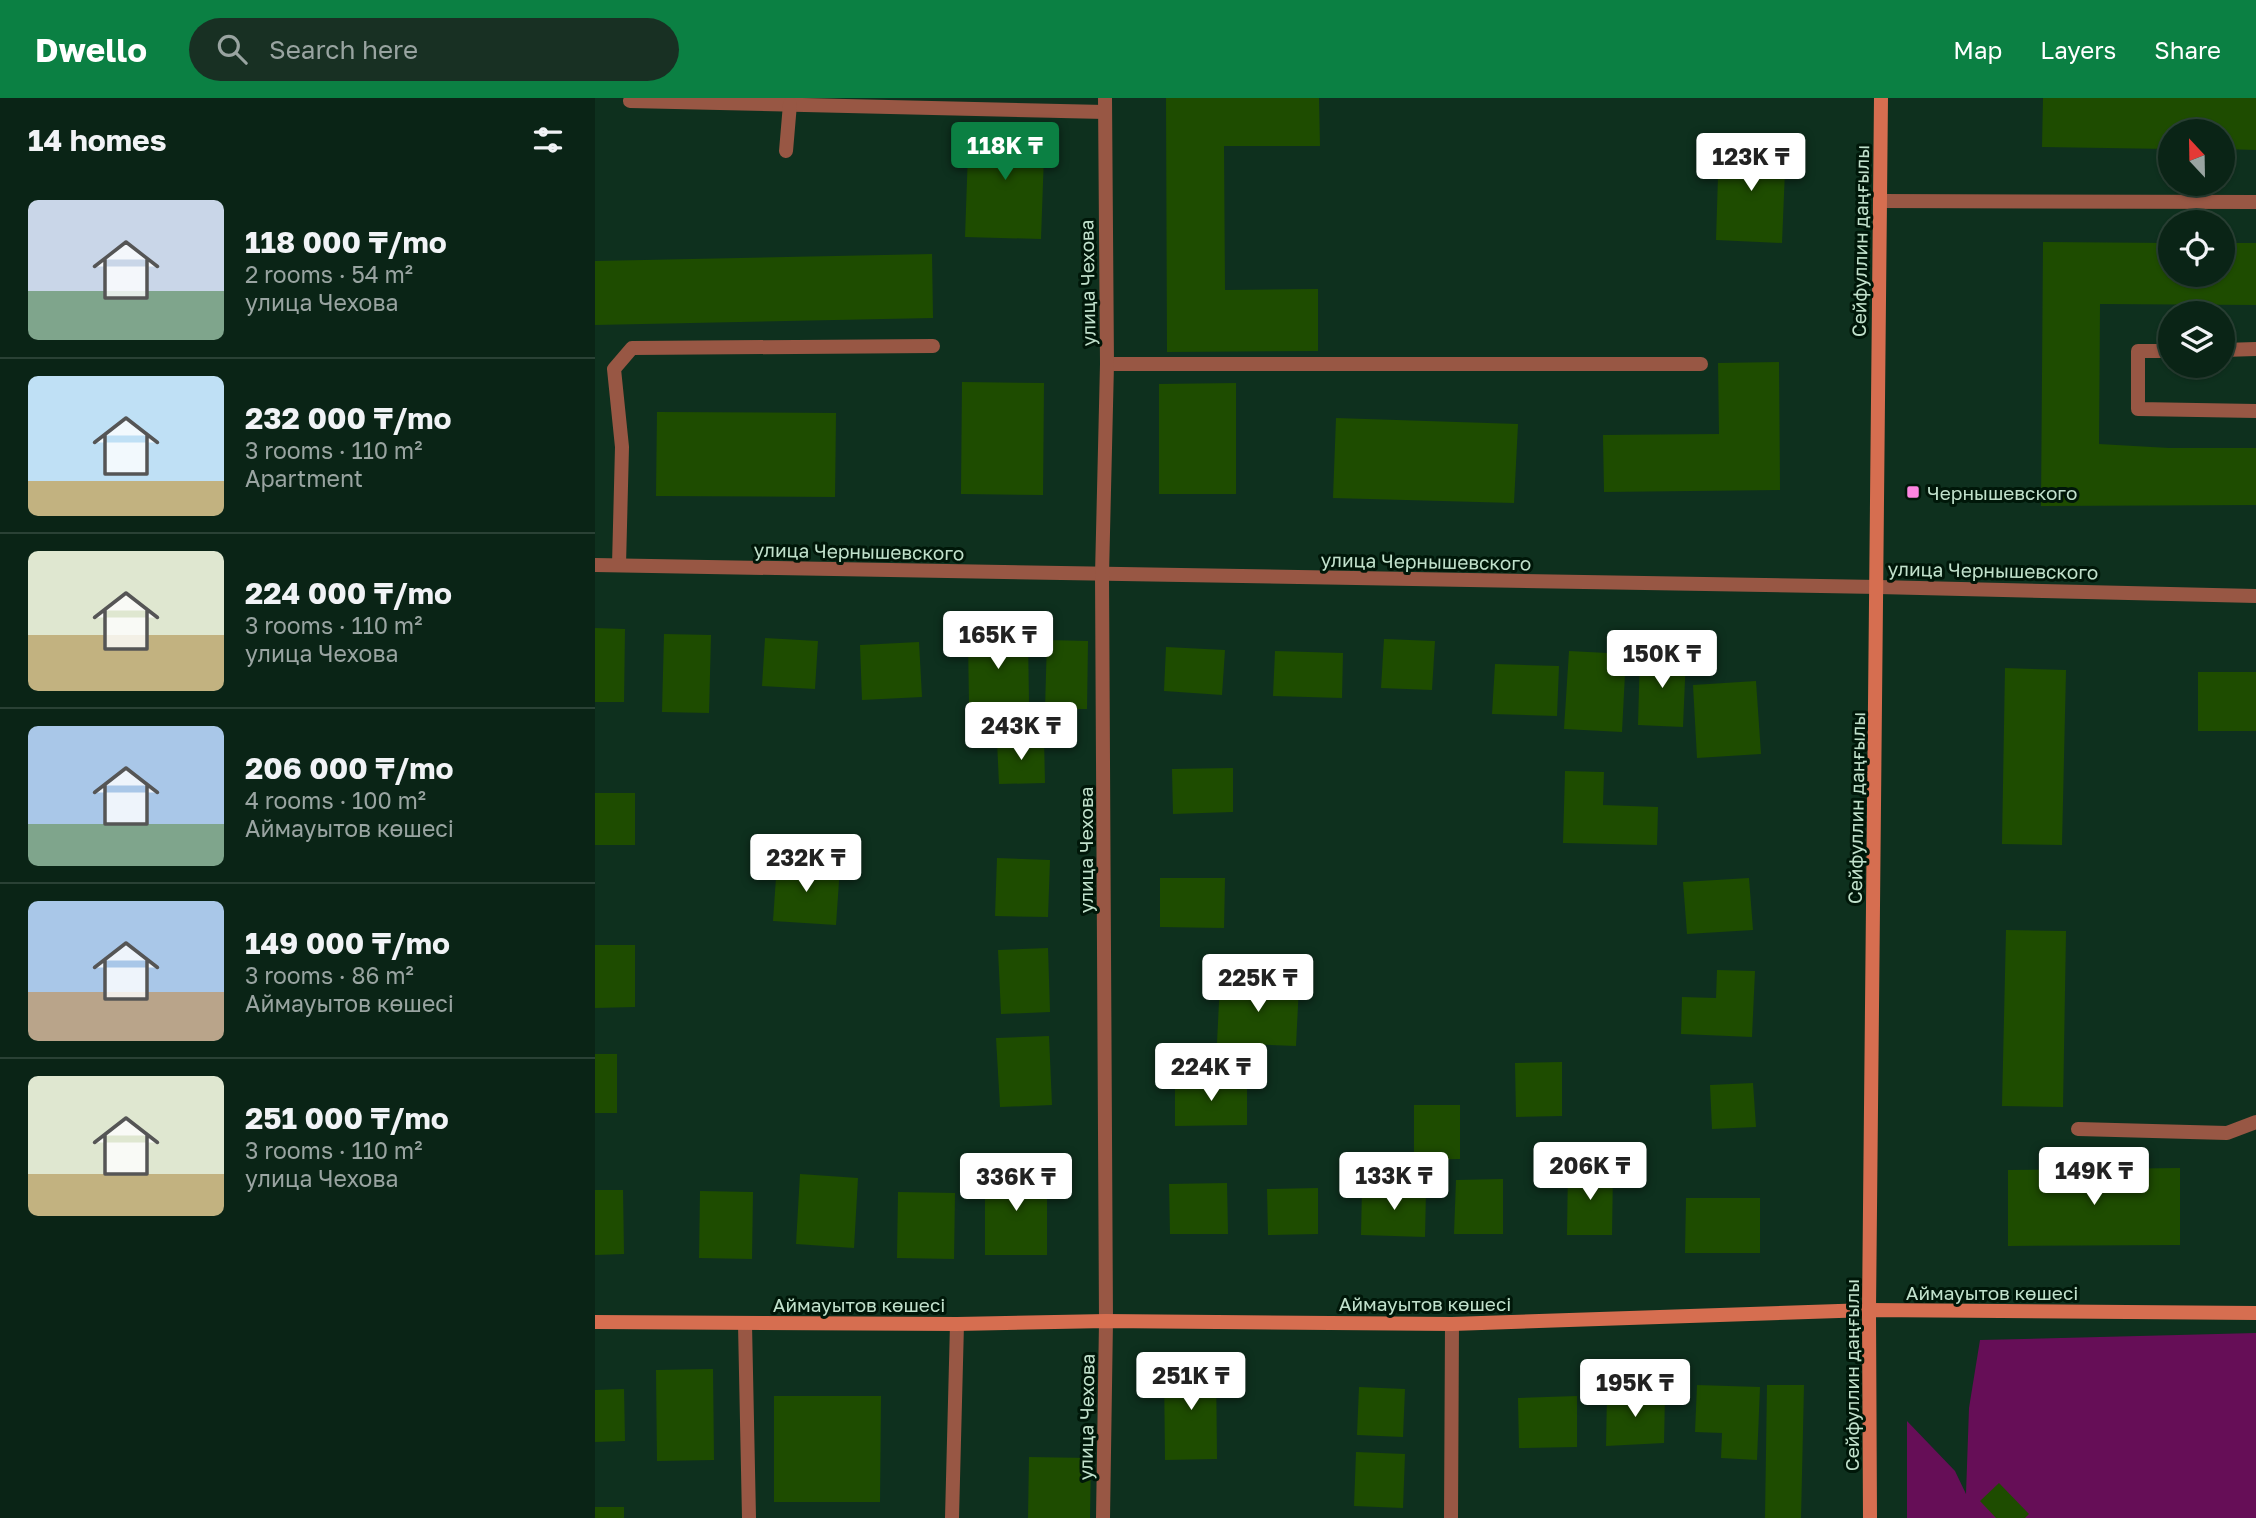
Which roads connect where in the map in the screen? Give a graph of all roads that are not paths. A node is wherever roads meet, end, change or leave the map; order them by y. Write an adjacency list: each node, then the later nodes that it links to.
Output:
1 (1881, 98): 6 (street, Сейфуллин даңғылы)
2 (630, 101): 3 (street)
3 (790, 104): 4 (street); 5 (street)
4 (1105, 105): 12 (street, улица Чехова)
5 (786, 151)
6 (1880, 201): 7 (street); 18 (street, Сейфуллин даңғылы)
7 (2256, 202)
8 (933, 346): 16 (street)
9 (2256, 349): 10 (street)
10 (2235, 350)
11 (2158, 351): 14 (street)
12 (1107, 364): 13 (street); 17 (street, улица Чехова)
13 (1701, 364)
14 (2256, 411)
15 (595, 565): 16 (street, улица Чернышевского)
16 (619, 565): 17 (street, улица Чернышевского)
17 (1102, 575): 18 (street, улица Чернышевского); 24 (street, улица Чехова)
18 (1878, 587): 19 (street, улица Чернышевского); 22 (street, Сейфуллин даңғылы)
19 (2256, 596)
20 (2256, 1122): 21 (street)
21 (2078, 1129)
22 (1869, 1310): 23 (street, Аймауытов көшесі); 28 (street, Аймауытов көшесі); 33 (street, Сейфуллин даңғылы)
23 (2256, 1313)
24 (1106, 1321): 27 (street, Аймауытов көшесі); 28 (street, Аймауытов көшесі); 31 (street, улица Чехова)
25 (595, 1322): 26 (street, Аймауытов көшесі)
26 (745, 1324): 27 (street, Аймауытов көшесі); 29 (street)
27 (957, 1324): 30 (street)
28 (1452, 1324): 32 (street)
29 (750, 1518)
30 (952, 1518)
31 (1103, 1518)
32 (1451, 1518)
33 (1870, 1518)

